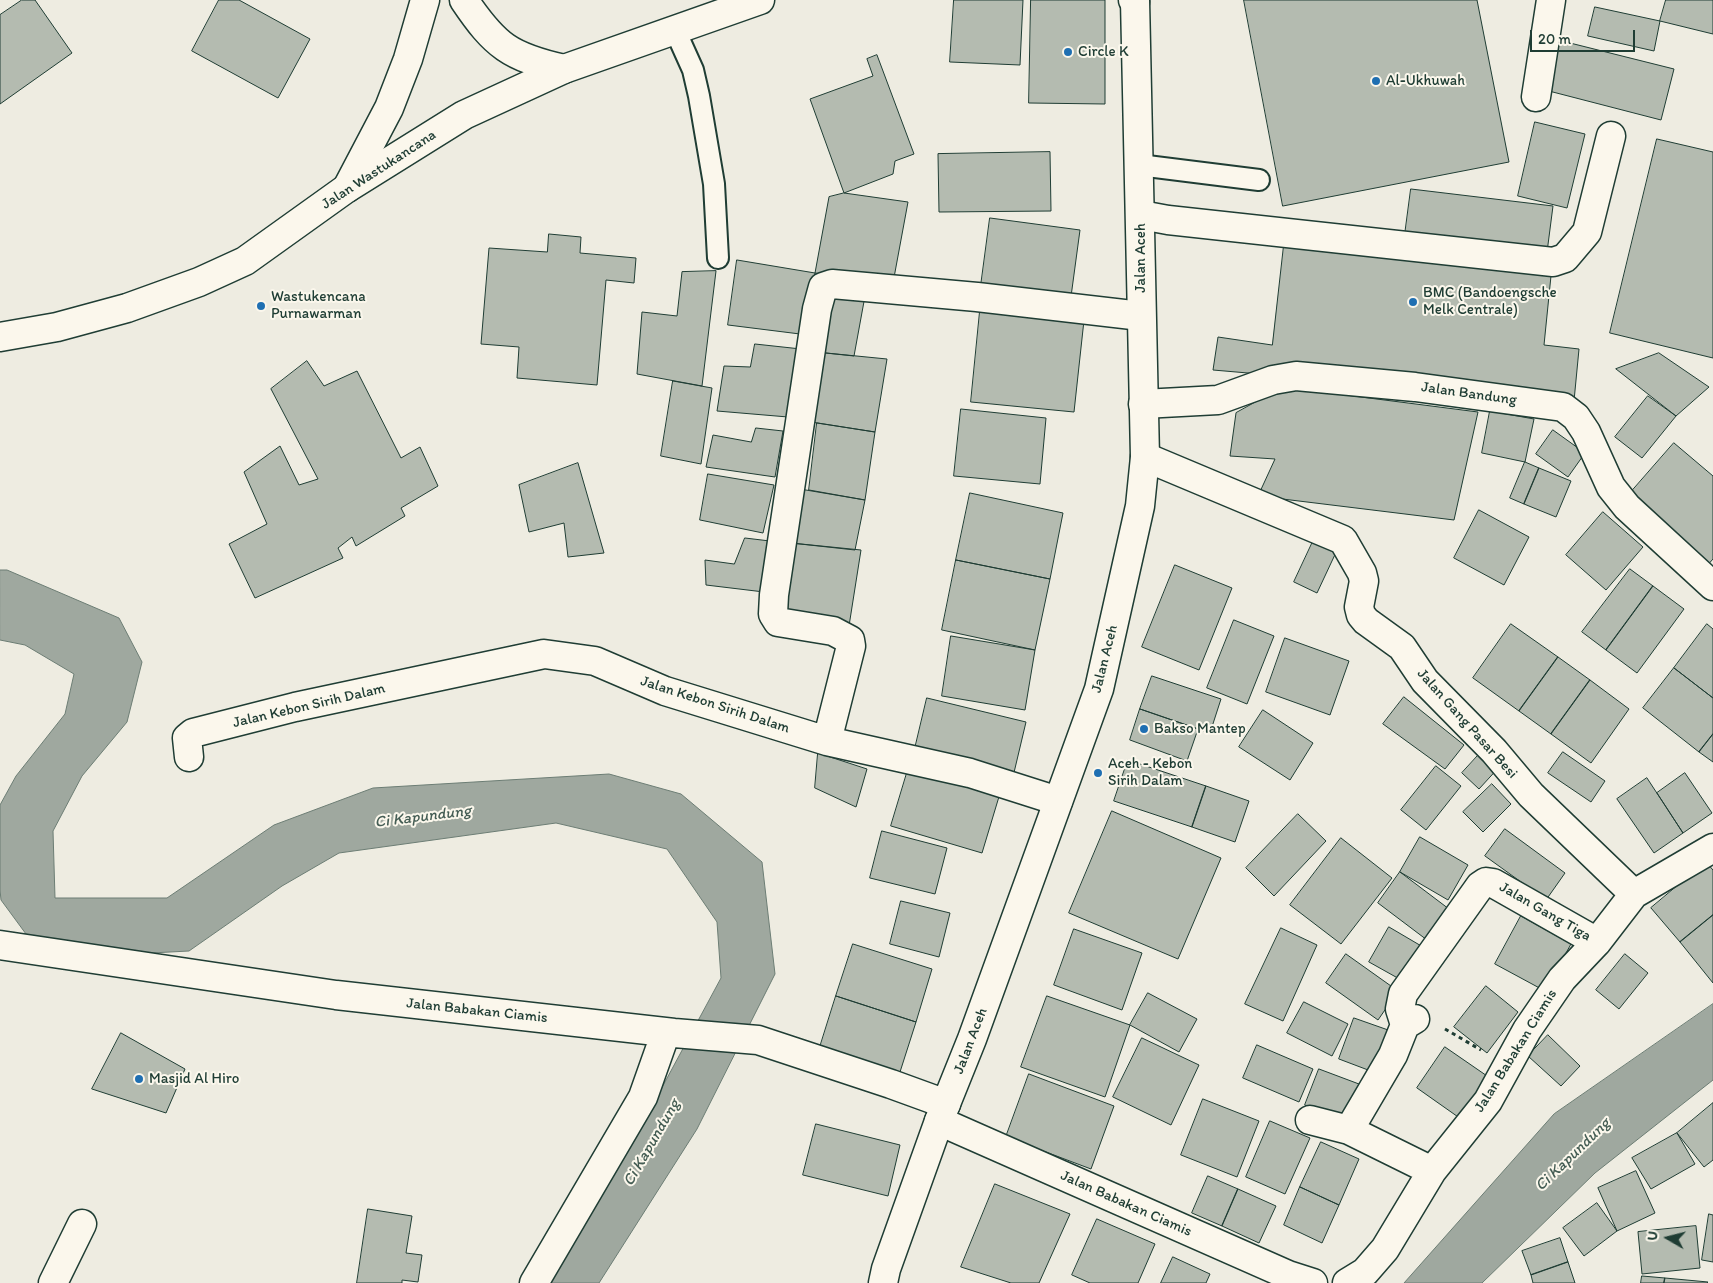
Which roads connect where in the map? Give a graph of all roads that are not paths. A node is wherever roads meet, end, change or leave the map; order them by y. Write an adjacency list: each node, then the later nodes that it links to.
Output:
1 (425, 0): 12 (street)
2 (464, 0): 7 (street)
3 (760, 0): 6 (street, Jalan Wastukancana)
4 (1551, 0): 8 (street)
5 (1134, 1): 10 (street, Jalan Aceh)
6 (675, 30): 7 (street, Jalan Wastukancana); 14 (lane)
7 (564, 69): 12 (street, Jalan Wastukancana)
8 (1536, 97)
9 (1611, 136): 13 (street)
10 (1139, 164): 11 (lane); 13 (street, Jalan Aceh)
11 (1259, 180)
12 (347, 188): 16 (street, Jalan Wastukancana)
13 (1141, 215): 15 (street, Jalan Aceh)
14 (718, 258)
15 (1141, 316): 17 (street, Jalan Aceh); 20 (street)
16 (0, 337)
17 (1143, 404): 18 (street, Jalan Aceh); 19 (street, Jalan Bandung)
18 (1145, 457): 22 (street, Jalan Aceh); 24 (street, Jalan Gang Pasar Besi)
19 (1713, 586)
20 (827, 741): 21 (street, Jalan Kebon Sirih Dalam); 22 (street, Jalan Kebon Sirih Dalam)
21 (190, 757)
22 (1058, 801): 28 (street, Jalan Aceh)
23 (1713, 848): 24 (street, Jalan Babakan Ciamis)
24 (1634, 894): 25 (street, Jalan Babakan Ciamis)
25 (1597, 942): 30 (street, Jalan Gang Tiga); 31 (street, Jalan Babakan Ciamis)
26 (0, 945): 27 (street, Jalan Babakan Ciamis)
27 (670, 1033): 28 (street, Jalan Babakan Ciamis); 34 (street)
28 (942, 1113): 35 (street, Jalan Aceh); 36 (street, Jalan Babakan Ciamis)
29 (1310, 1120): 30 (street)
30 (1349, 1130): 31 (street)
31 (1432, 1171): 37 (street, Jalan Babakan Ciamis)
32 (82, 1224): 33 (street)
33 (53, 1283)
34 (534, 1283)
35 (883, 1283)
36 (1313, 1283)
37 (1347, 1283)

